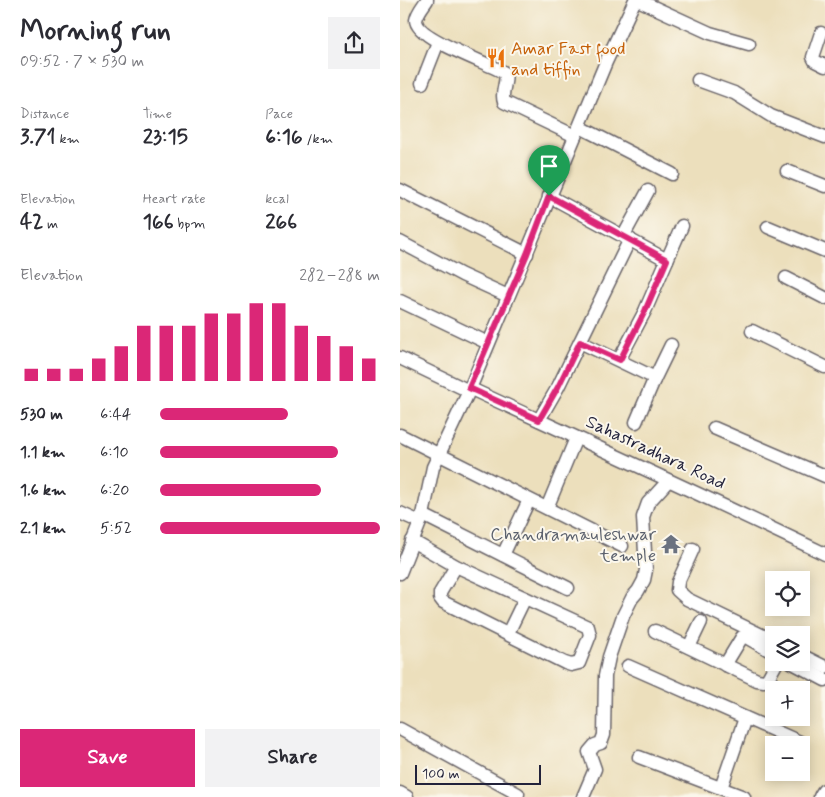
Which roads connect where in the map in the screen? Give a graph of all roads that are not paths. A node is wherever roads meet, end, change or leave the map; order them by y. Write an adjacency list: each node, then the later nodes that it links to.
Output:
1 (428, 0): 4 (street)
2 (636, 0): 5 (street); 9 (street)
3 (821, 33): 6 (street)
4 (438, 42): 8 (street); 9 (street)
5 (749, 44)
6 (825, 66)
7 (698, 80): 10 (street)
8 (422, 83)
9 (577, 131): 12 (street); 16 (street)
10 (825, 137)
11 (786, 171): 13 (street)
12 (672, 174)
13 (825, 186)
14 (400, 190): 22 (street)
15 (648, 191): 19 (street)
16 (549, 196): 19 (street); 22 (street)
17 (682, 226): 23 (street)
18 (768, 227): 21 (street)
19 (627, 237): 23 (street); 29 (street)
20 (400, 242): 25 (street)
21 (825, 251)
22 (527, 254): 25 (street)
23 (667, 260): 33 (street)
24 (786, 278): 26 (street)
25 (508, 296): 30 (street)
26 (825, 298)
27 (400, 301): 30 (street)
28 (752, 331): 34 (street)
29 (580, 342): 33 (street); 37 (street)
30 (488, 343): 36 (street)
31 (671, 346): 35 (street)
32 (400, 358): 36 (street, Sahastradhara Road)
33 (620, 360): 35 (street)
34 (825, 367)
35 (654, 380): 38 (street)
36 (469, 389): 37 (street, Sahastradhara Road); 42 (street)
37 (539, 420): 41 (street, Sahastradhara Road)
38 (636, 422)
39 (714, 428): 43 (street)
40 (400, 435): 42 (street)
41 (576, 438): 44 (street, Sahastradhara Road); 46 (street)
42 (439, 453): 45 (street); 48 (street)
43 (825, 476)
44 (668, 481): 52 (street, Sahastradhara Road); 80 (street)
45 (529, 500): 46 (street); 53 (street)
46 (547, 508): 50 (street)
47 (400, 513): 48 (street)
48 (422, 519): 49 (street); 53 (street)
49 (412, 542): 54 (street); 55 (street)
50 (622, 546)
51 (693, 549): 61 (street)
52 (825, 554)
53 (503, 555): 56 (street)
54 (456, 566): 57 (street); 60 (street)
55 (400, 573)
56 (568, 588)
57 (525, 598): 60 (street); 60 (street)
58 (701, 622): 62 (street)
59 (655, 631): 62 (street)
60 (508, 633)
61 (765, 637)
62 (689, 647): 65 (street)
63 (765, 648): 65 (street)
64 (810, 660): 67 (street)
65 (725, 665): 68 (street)
66 (628, 666): 71 (street)
67 (825, 667)
68 (772, 671)
69 (808, 671): 70 (street)
70 (825, 680)
71 (745, 718): 73 (street); 75 (street)
72 (400, 729): 78 (street)
73 (786, 736)
74 (639, 757): 75 (street)
75 (720, 788): 81 (street)
76 (825, 792): 82 (main road)
77 (400, 793): 79 (street)
78 (518, 794)
79 (407, 797)
80 (583, 797)
81 (744, 797)
82 (822, 797)

